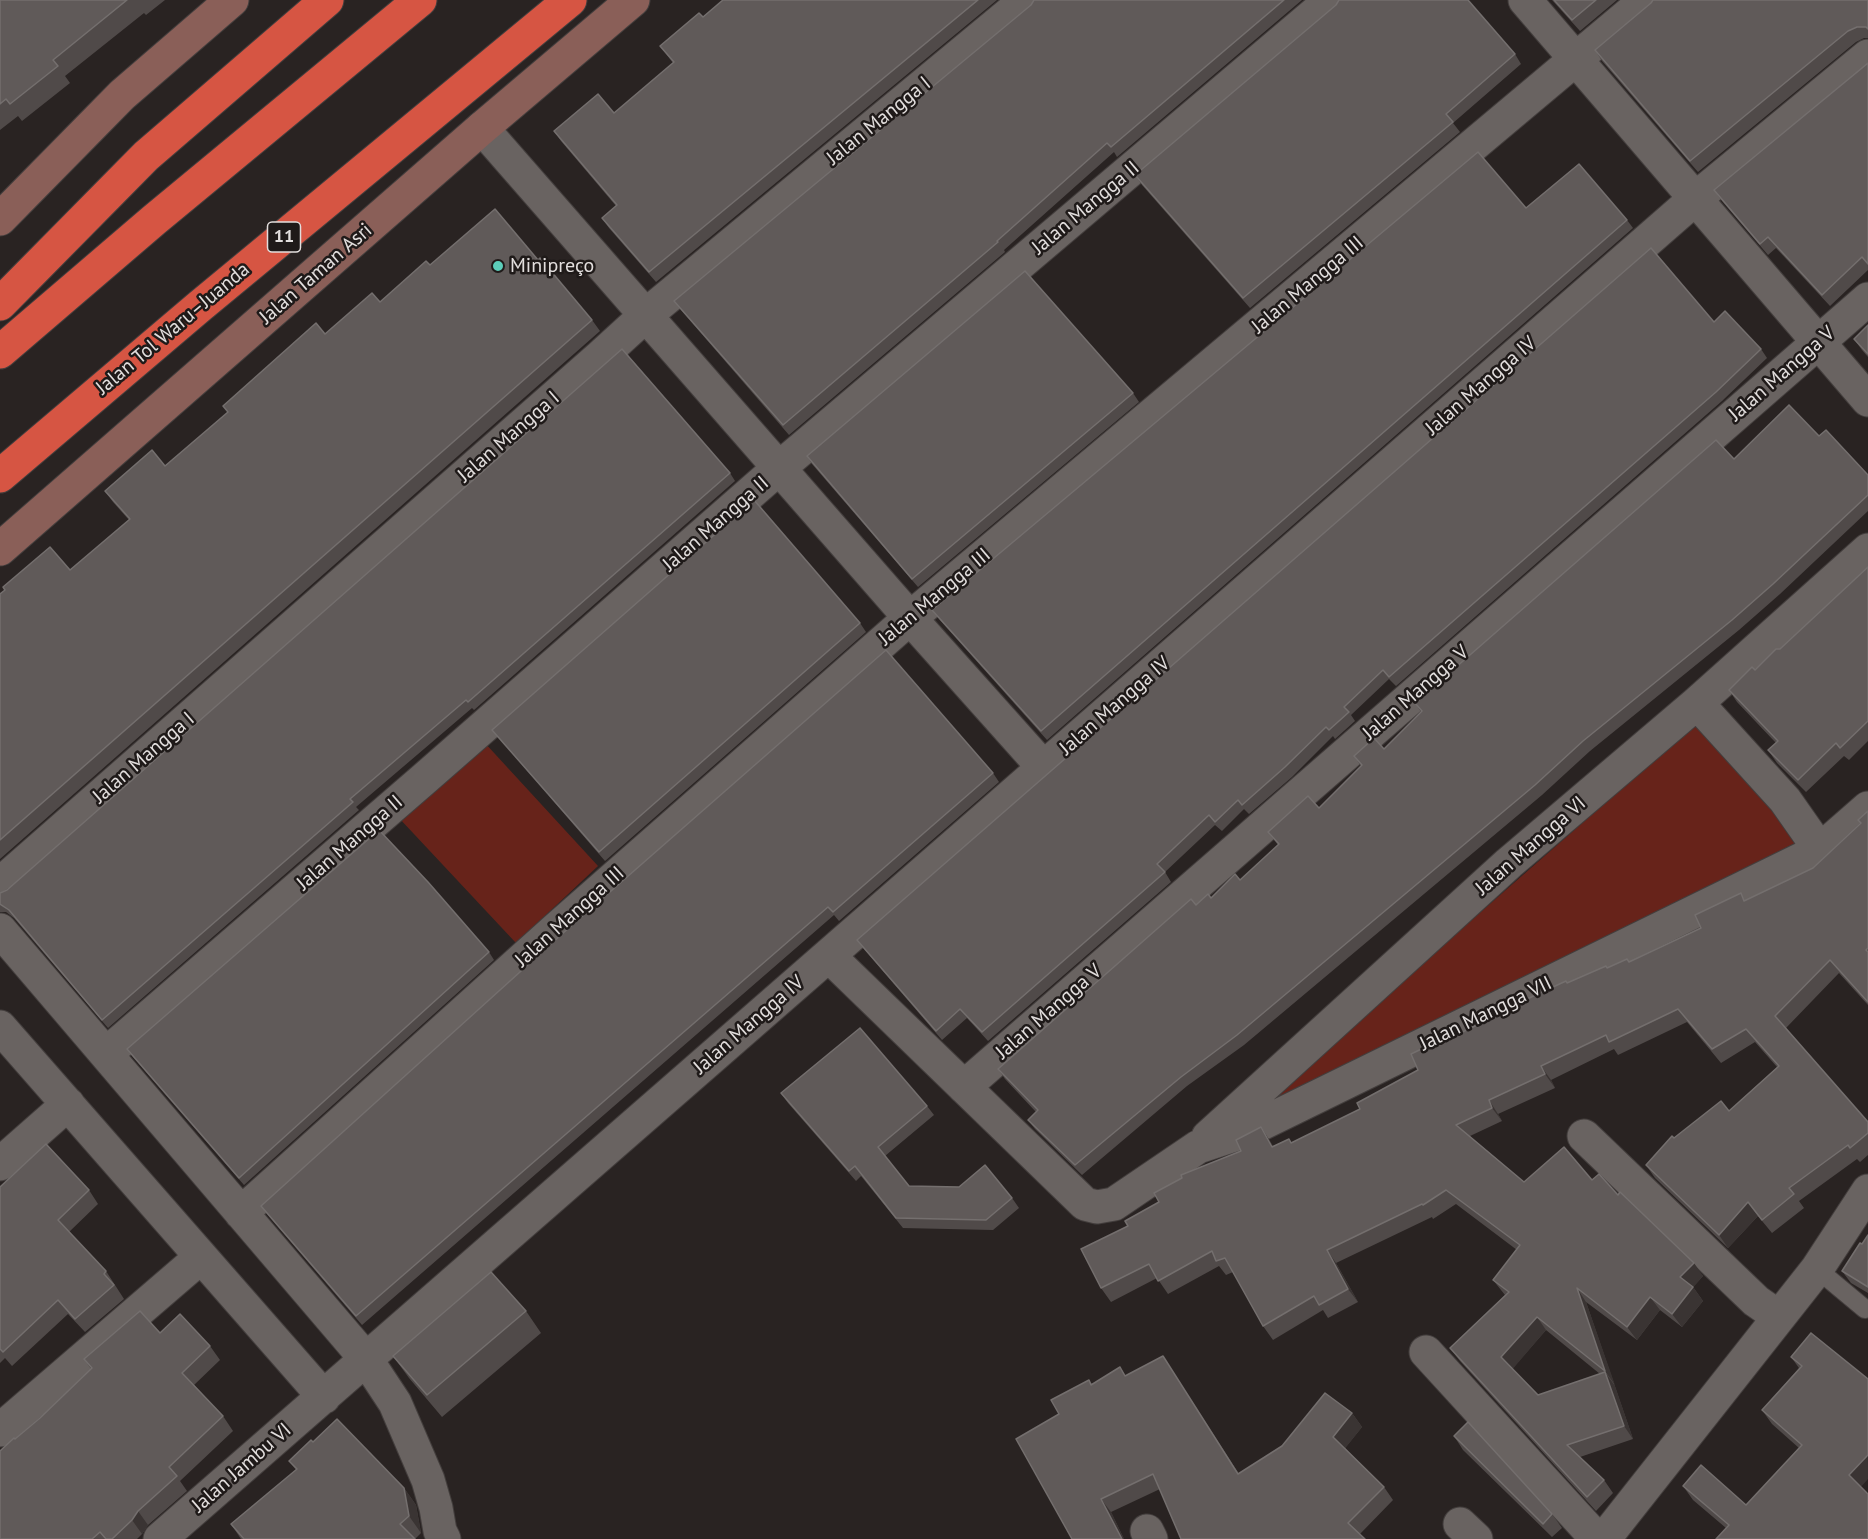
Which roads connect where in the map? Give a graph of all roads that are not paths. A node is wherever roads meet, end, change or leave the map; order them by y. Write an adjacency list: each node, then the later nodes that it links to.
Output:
1 (232, 0): 14 (main road)
2 (327, 0): 16 (highway)
3 (420, 0): 19 (highway)
4 (570, 0): 22 (highway, Jalan Tol Waru–Juanda / 11)
5 (633, 0): 12 (main road, Jalan Taman Asri)
6 (1026, 0): 17 (street, Jalan Mangga I)
7 (1332, 0): 21 (street, Jalan Mangga II)
8 (1526, 0): 11 (street)
9 (1646, 0): 11 (street, Jalan Mangga III)
10 (1868, 56): 13 (street, Jalan Mangga IV)
11 (1577, 60): 13 (street); 25 (street, Jalan Mangga III)
12 (482, 128): 17 (street); 23 (main road, Jalan Taman Asri)
13 (1696, 198): 18 (street); 27 (street, Jalan Mangga IV)
14 (0, 219)
15 (1868, 299): 18 (street, Jalan Mangga V)
16 (0, 304)
17 (646, 315): 21 (street); 30 (street, Jalan Mangga I)
18 (1818, 342): 20 (street); 35 (street, Jalan Mangga V)
19 (0, 352)
20 (1868, 400)
21 (780, 468): 25 (street); 34 (street, Jalan Mangga II)
22 (0, 476)
23 (0, 549)
24 (1868, 550): 26 (street, Jalan Mangga VI)
25 (910, 618): 27 (street); 41 (street, Jalan Mangga III)
26 (1697, 704): 29 (street); 38 (street, Jalan Mangga VI)
27 (1044, 768): 32 (street, Jalan Mangga IV)
28 (1868, 808): 29 (street, Jalan Mangga VII)
29 (1820, 850): 38 (street, Jalan Mangga VII)
30 (0, 884)
31 (0, 930): 34 (street)
32 (829, 956): 35 (street); 47 (street, Jalan Mangga IV)
33 (0, 1027): 36 (street)
34 (105, 1053): 41 (street)
35 (964, 1087): 38 (street, Jalan Mangga VII)
36 (68, 1104): 39 (street); 42 (street)
37 (1584, 1136): 45 (street)
38 (1198, 1147)
39 (0, 1164)
40 (1868, 1191): 43 (street)
41 (241, 1213): 47 (street)
42 (201, 1257): 48 (street); 49 (street)
43 (1817, 1269): 44 (lane); 45 (street)
44 (1865, 1309)
45 (1779, 1317): 53 (street)
46 (1426, 1352): 52 (street)
47 (366, 1359): 48 (street, Jalan Mangga IV); 51 (street)
48 (324, 1397): 50 (street, Jalan Jambu VI)
49 (0, 1430)
50 (173, 1535)
51 (444, 1539)
52 (1597, 1539)
53 (1604, 1539)

